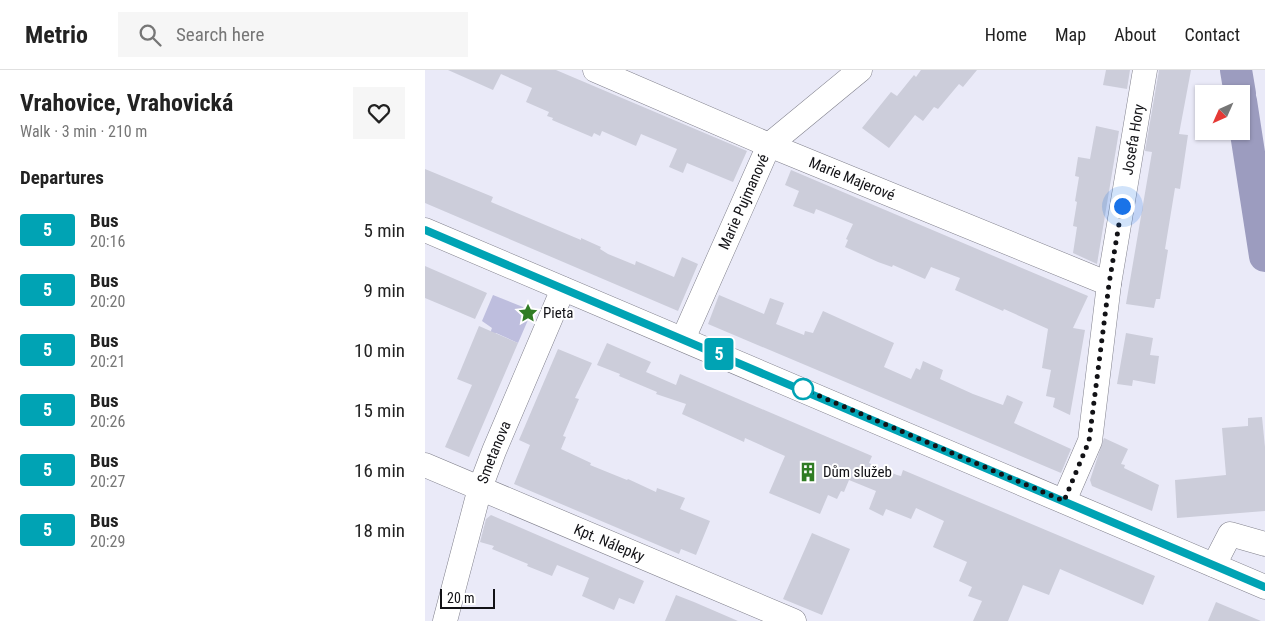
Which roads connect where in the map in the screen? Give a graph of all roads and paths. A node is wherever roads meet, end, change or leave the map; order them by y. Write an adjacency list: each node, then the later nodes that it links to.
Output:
1 (595, 70): 4 (street, Marie Majerové)
2 (860, 70): 4 (street, Marie Pujmanové)
3 (1145, 70): 6 (street, Josefa Hory)
4 (769, 145): 6 (street, Marie Majerové); 8 (street, Marie Pujmanové)
5 (425, 230): 7 (street)
6 (1109, 284): 11 (street, Josefa Hory)
7 (563, 288): 8 (street); 10 (street, Smetanova)
8 (683, 339): 11 (street)
9 (425, 464): 10 (street, Kpt. Nálepky)
10 (480, 488): 15 (street, Smetanova); 16 (street, Kpt. Nálepky)
11 (1064, 501): 13 (street)
12 (1265, 544): 13 (street)
13 (1214, 565): 14 (street)
14 (1265, 587)
15 (445, 621)
16 (794, 621)

